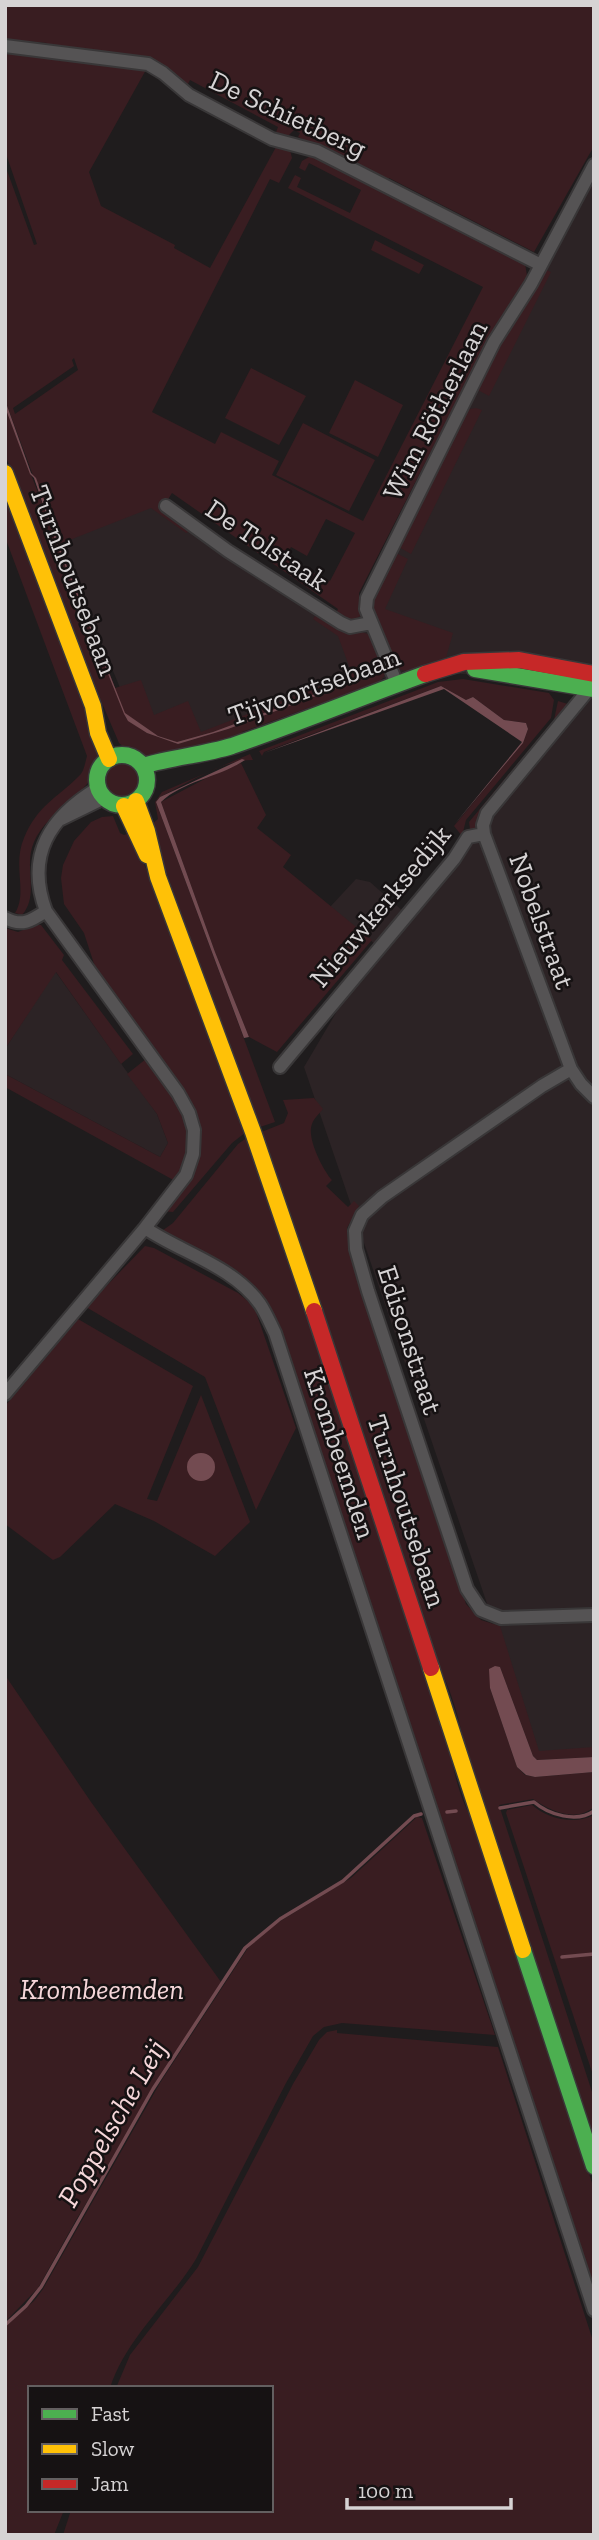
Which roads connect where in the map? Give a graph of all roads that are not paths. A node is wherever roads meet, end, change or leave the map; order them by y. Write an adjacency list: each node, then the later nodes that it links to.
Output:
1 (5, 46): 3 (street, De Schietberg)
2 (594, 165): 3 (street, Wim Rötherlaan)
3 (541, 265): 6 (street, Wim Rötherlaan)
4 (5, 473): 9 (main road, Turnhoutsebaan)
5 (166, 506): 6 (street, De Tolstaak)
6 (371, 623): 7 (street, Wim Rötherlaan)
7 (397, 684): 8 (main road, Tijvoortsebaan); 10 (main road, Tijvoortsebaan)
8 (593, 684): 13 (street, Nieuwkerksedijk)
9 (114, 757): 10 (main road); 11 (main road)
10 (145, 772): 12 (main road)
11 (101, 793): 12 (main road); 14 (street)
12 (130, 804): 22 (main road, Turnhoutsebaan)
13 (484, 834): 16 (street, Nieuwkerksedijk); 17 (street, Nobelstraat)
14 (46, 911): 15 (street); 19 (street)
15 (5, 918)
16 (280, 1068)
17 (571, 1069): 18 (street, Nobelstraat); 21 (street, Edisonstraat)
18 (594, 1097)
19 (145, 1228): 20 (street); 23 (street, Krombeemden)
20 (5, 1394)
21 (594, 1615)
22 (594, 2166)
23 (594, 2310)

